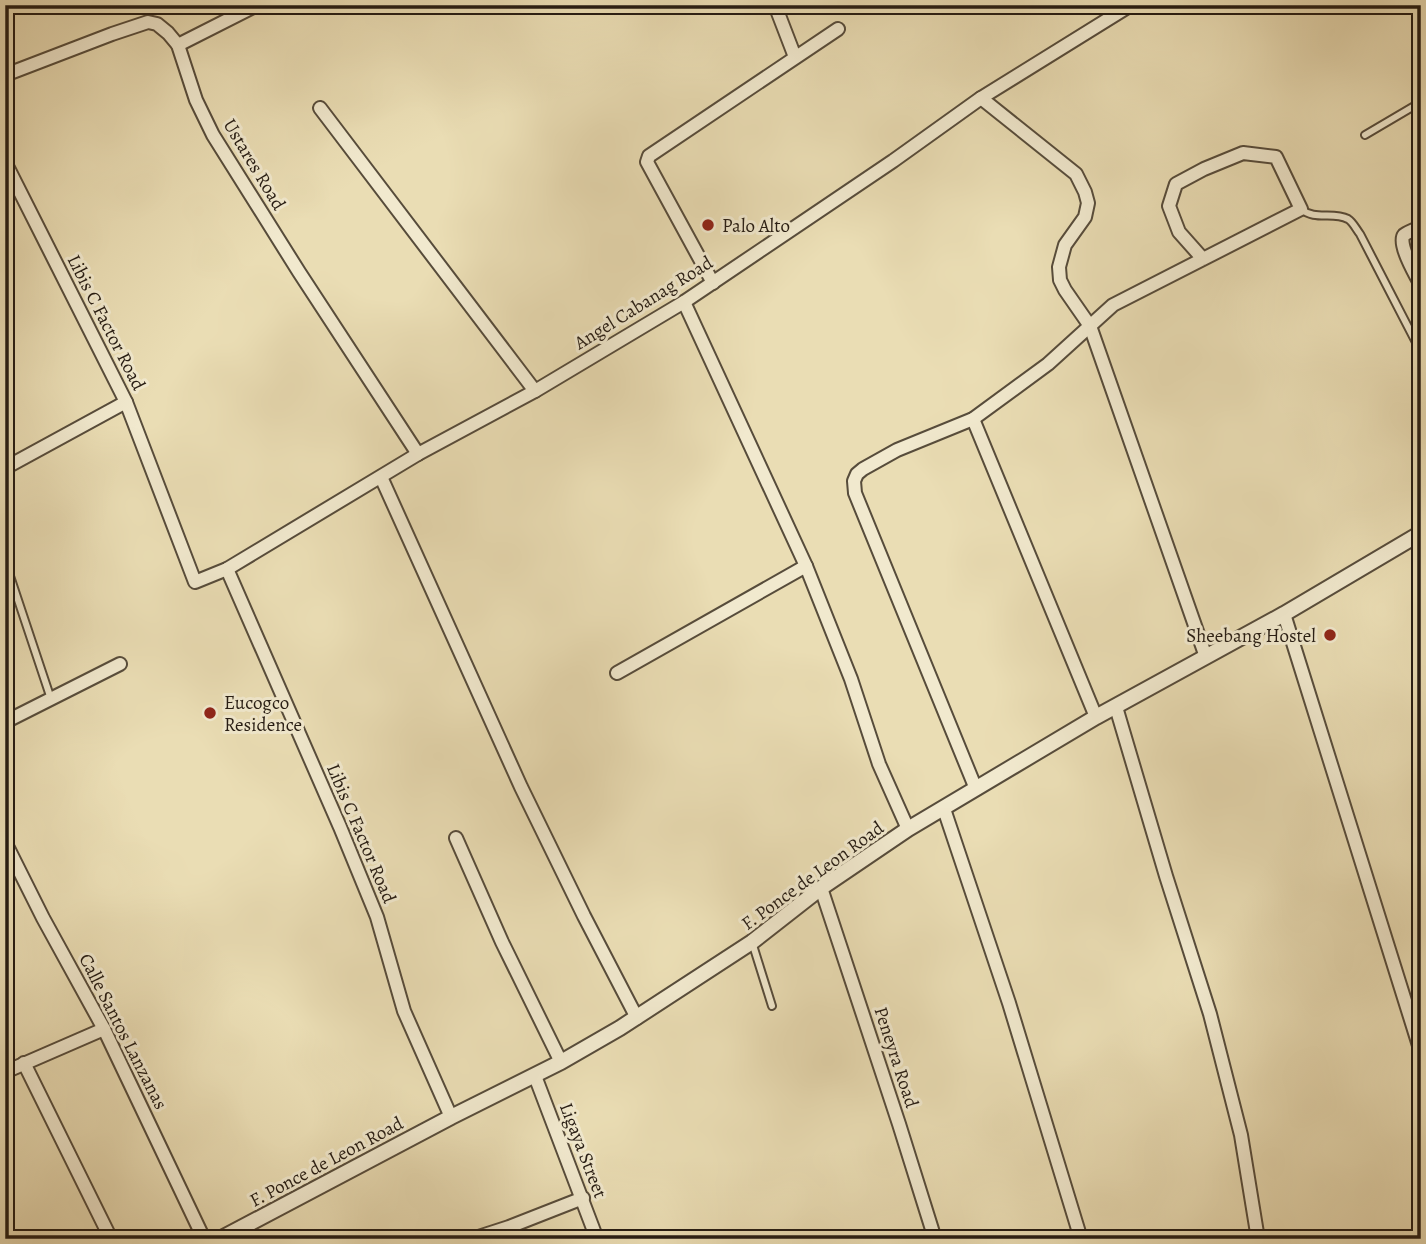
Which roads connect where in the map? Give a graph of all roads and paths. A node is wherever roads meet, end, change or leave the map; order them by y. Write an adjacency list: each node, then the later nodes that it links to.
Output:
1 (257, 5): 5 (street)
2 (775, 5): 6 (street)
3 (1131, 5): 8 (street, Angel Cabanag Road)
4 (838, 29): 6 (street)
5 (177, 46): 7 (street, Ustares Road); 24 (street, Ustares Road)
6 (795, 57): 16 (street)
7 (5, 75)
8 (981, 98): 16 (street, Angel Cabanag Road); 19 (street)
9 (1421, 102): 11 (lane)
10 (320, 108): 21 (street)
11 (1366, 135)
12 (5, 162): 22 (street, Libis C Factor Road)
13 (1301, 209): 15 (street); 15 (street); 20 (lane)
14 (1421, 227): 17 (street)
15 (1203, 259): 19 (street)
16 (713, 283): 18 (street, Angel Cabanag Road)
17 (1420, 283)
18 (684, 302): 21 (street, Angel Cabanag Road); 29 (street)
19 (1090, 326): 23 (street); 33 (street)
20 (1421, 352)
21 (535, 391): 24 (street, Angel Cabanag Road)
22 (126, 402): 25 (street); 31 (street, Libis C Factor Road)
23 (973, 419): 38 (street); 40 (street)
24 (418, 454): 26 (street, Angel Cabanag Road)
25 (5, 468)
26 (381, 477): 30 (street, Angel Cabanag Road); 48 (street)
27 (1421, 533): 32 (street, F. Ponce de Leon Road)
28 (5, 561): 36 (lane)
29 (806, 566): 35 (street); 42 (street)
30 (227, 569): 31 (street, Angel Cabanag Road); 55 (street, Libis C Factor Road)
31 (195, 582)
32 (1284, 614): 33 (street, F. Ponce de Leon Road); 50 (street)
33 (1206, 657): 37 (street, F. Ponce de Leon Road)
34 (120, 664): 36 (street)
35 (617, 673)
36 (51, 699): 39 (street)
37 (1116, 707): 38 (street, F. Ponce de Leon Road); 64 (street)
38 (1096, 717): 40 (street, F. Ponce de Leon Road)
39 (5, 722)
40 (976, 789): 41 (street, F. Ponce de Leon Road)
41 (944, 809): 42 (street, F. Ponce de Leon Road); 63 (street)
42 (908, 829): 45 (street, F. Ponce de Leon Road)
43 (456, 838): 51 (street)
44 (5, 842): 49 (street, Calle Santos Lanzanas)
45 (821, 888): 46 (street, F. Ponce de Leon Road); 62 (street, Peneyra Road)
46 (752, 942): 47 (lane); 48 (street, F. Ponce de Leon Road)
47 (772, 1006)
48 (637, 1018): 51 (street, F. Ponce de Leon Road)
49 (104, 1029): 52 (street); 58 (street, Calle Santos Lanzanas)
50 (1421, 1052)
51 (561, 1062): 54 (street, F. Ponce de Leon Road)
52 (24, 1063): 53 (street); 57 (street)
53 (5, 1072)
54 (535, 1076): 55 (street, F. Ponce de Leon Road); 56 (street, Ligaya Street)
55 (451, 1117): 59 (street, F. Ponce de Leon Road)
56 (583, 1198): 60 (street); 61 (street, Ligaya Street)
57 (111, 1239)
58 (204, 1239)
59 (220, 1239)
60 (472, 1239)
61 (597, 1239)
62 (935, 1239)
63 (1081, 1239)
64 (1258, 1239)

